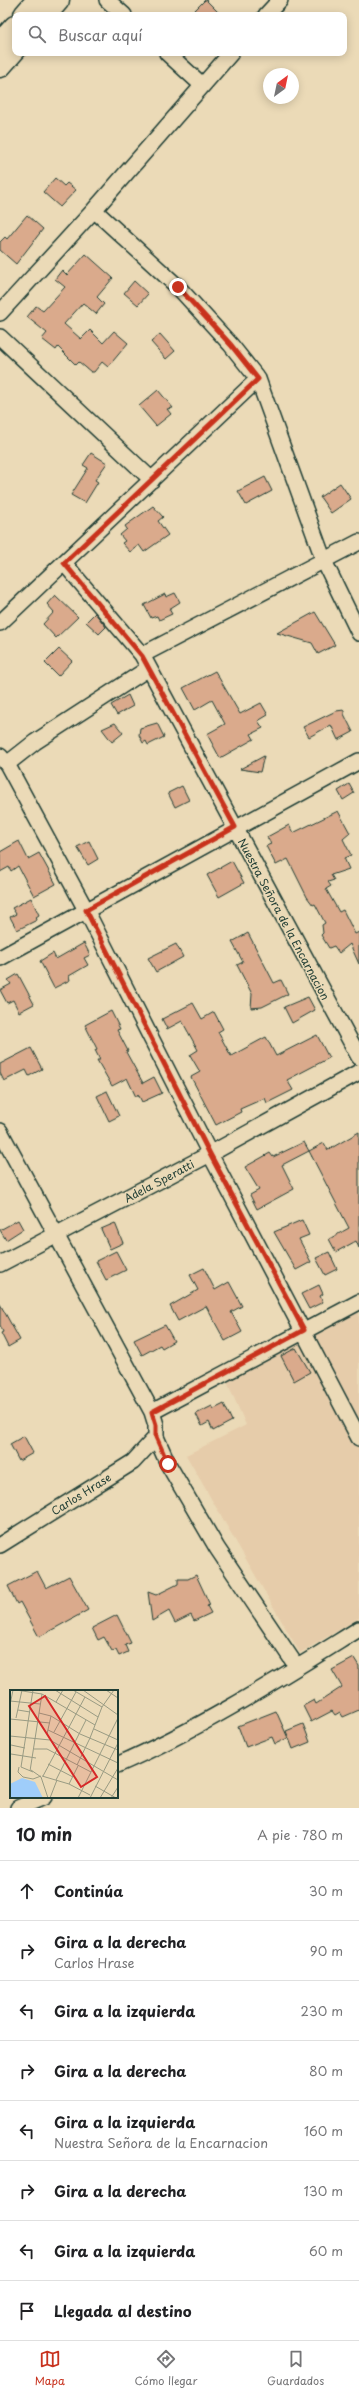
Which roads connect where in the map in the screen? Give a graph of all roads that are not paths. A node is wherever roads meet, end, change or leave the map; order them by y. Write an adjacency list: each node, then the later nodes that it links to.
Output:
1 (38, 0): 5 (main road)
2 (58, 0): 6 (main road)
3 (107, 0): 7 (street)
4 (280, 0): 8 (street)
5 (28, 12)
6 (48, 12)
7 (121, 12)
8 (269, 12)
9 (12, 30): 10 (main road)
10 (0, 44)
11 (12, 52): 14 (main road)
12 (169, 56): 15 (street)
13 (228, 56): 15 (street)
14 (0, 66)
15 (202, 85): 16 (street)
16 (94, 210): 17 (street); 19 (street)
17 (0, 313)
18 (0, 337): 20 (street)
19 (258, 379): 20 (street); 22 (street)
20 (152, 480): 23 (street)
21 (359, 542): 22 (street)
22 (324, 561): 25 (street); 26 (street)
23 (64, 563): 24 (street); 26 (street, Nuestra Señora de la Encarnacion)
24 (0, 623)
25 (359, 633)
26 (145, 662): 28 (street); 29 (street, Nuestra Señora de la Encarnacion)
27 (359, 760): 29 (street)
28 (5, 768): 30 (street)
29 (235, 827): 30 (street); 32 (street, Nuestra Señora de la Encarnacion)
30 (86, 910): 31 (street); 35 (street)
31 (0, 958)
32 (359, 1057)
33 (359, 1072): 35 (street, Adela Speratti)
34 (0, 1131): 36 (street)
35 (210, 1154): 36 (street, Adela Speratti); 39 (street)
36 (58, 1235): 37 (street, Adela Speratti); 40 (street)
37 (0, 1264)
38 (359, 1302): 39 (street)
39 (304, 1330): 40 (street); 42 (street)
40 (152, 1412): 41 (street)
41 (156, 1437): 43 (street, Carlos Hrase); 45 (street)
42 (359, 1438)
43 (0, 1545)
44 (359, 1629): 45 (street)
45 (297, 1667): 46 (street)
46 (118, 1765)
47 (42, 1798): 48 (street)
48 (18, 1808)

